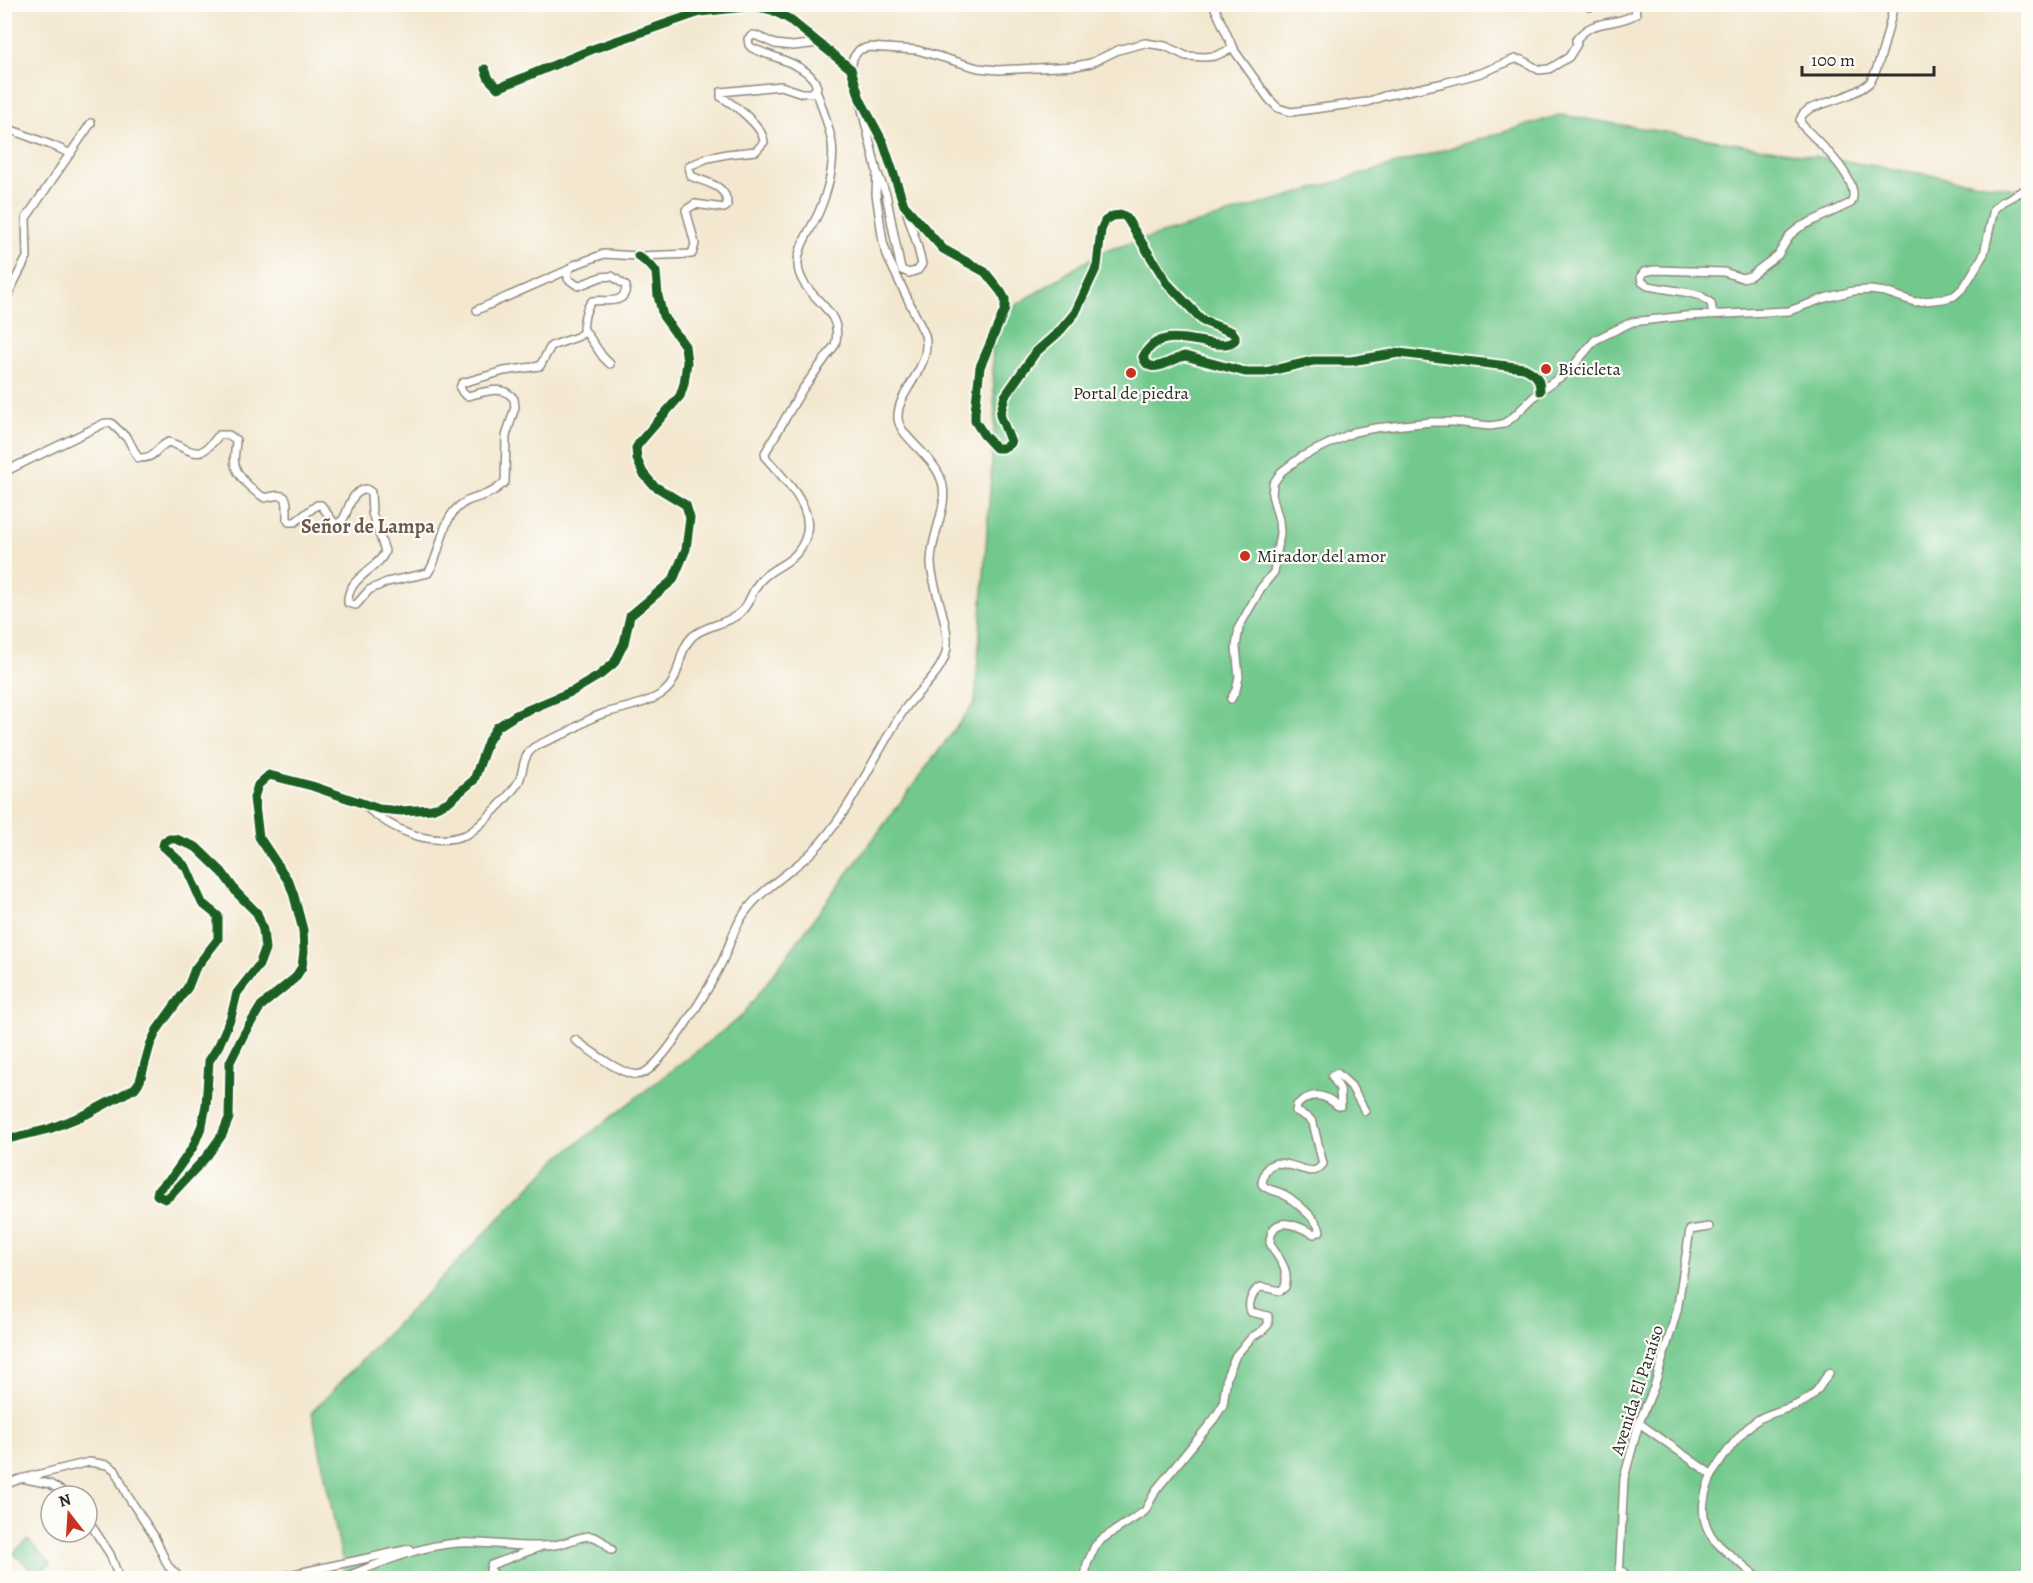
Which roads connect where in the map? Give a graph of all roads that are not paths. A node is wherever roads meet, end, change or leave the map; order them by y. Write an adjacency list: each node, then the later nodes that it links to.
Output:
1 (1214, 4): 7 (street)
2 (1586, 4): 3 (street)
3 (1603, 4)
4 (1635, 4): 7 (street)
5 (1894, 4): 22 (street)
6 (819, 43): 8 (street); 9 (street); 10 (street)
7 (1234, 48): 9 (street)
8 (485, 69)
9 (851, 69): 11 (street)
10 (816, 90): 18 (street); 28 (street)
11 (860, 99): 15 (street); 17 (street)
12 (91, 123): 14 (street)
13 (4, 127): 14 (street)
14 (71, 154): 20 (street)
15 (877, 172): 17 (street); 29 (street)
16 (2028, 188): 22 (street)
17 (904, 205): 25 (street)
18 (638, 256): 19 (street); 28 (street)
19 (568, 270): 21 (street); 23 (street)
20 (4, 302)
21 (477, 310)
22 (1713, 314): 25 (street)
23 (583, 328): 24 (street); 26 (street)
24 (610, 364)
25 (1540, 392): 27 (street)
26 (4, 471)
27 (1231, 699)
28 (363, 805): 31 (street)
29 (575, 1040)
30 (1365, 1111): 50 (street)
31 (4, 1140)
32 (1709, 1227): 34 (street, Avenida El Paraíso)
33 (1829, 1373): 35 (street)
34 (1639, 1423): 35 (street); 43 (street, Avenida El Paraíso)
35 (1711, 1474): 53 (street)
36 (20, 1479): 37 (street); 38 (street); 46 (street)
37 (50, 1484)
38 (4, 1485)
39 (99, 1538): 45 (street)
40 (438, 1545): 41 (street); 47 (street); 48 (street)
41 (545, 1545): 42 (street); 49 (street)
42 (612, 1550)
43 (1619, 1568): 44 (street); 51 (street, Avenida El Paraíso)
44 (1627, 1576): 52 (street)
45 (119, 1578)
46 (180, 1578)
47 (275, 1578)
48 (342, 1578)
49 (499, 1578)
50 (1085, 1578)
51 (1619, 1578)
52 (1635, 1578)
53 (1758, 1578)

